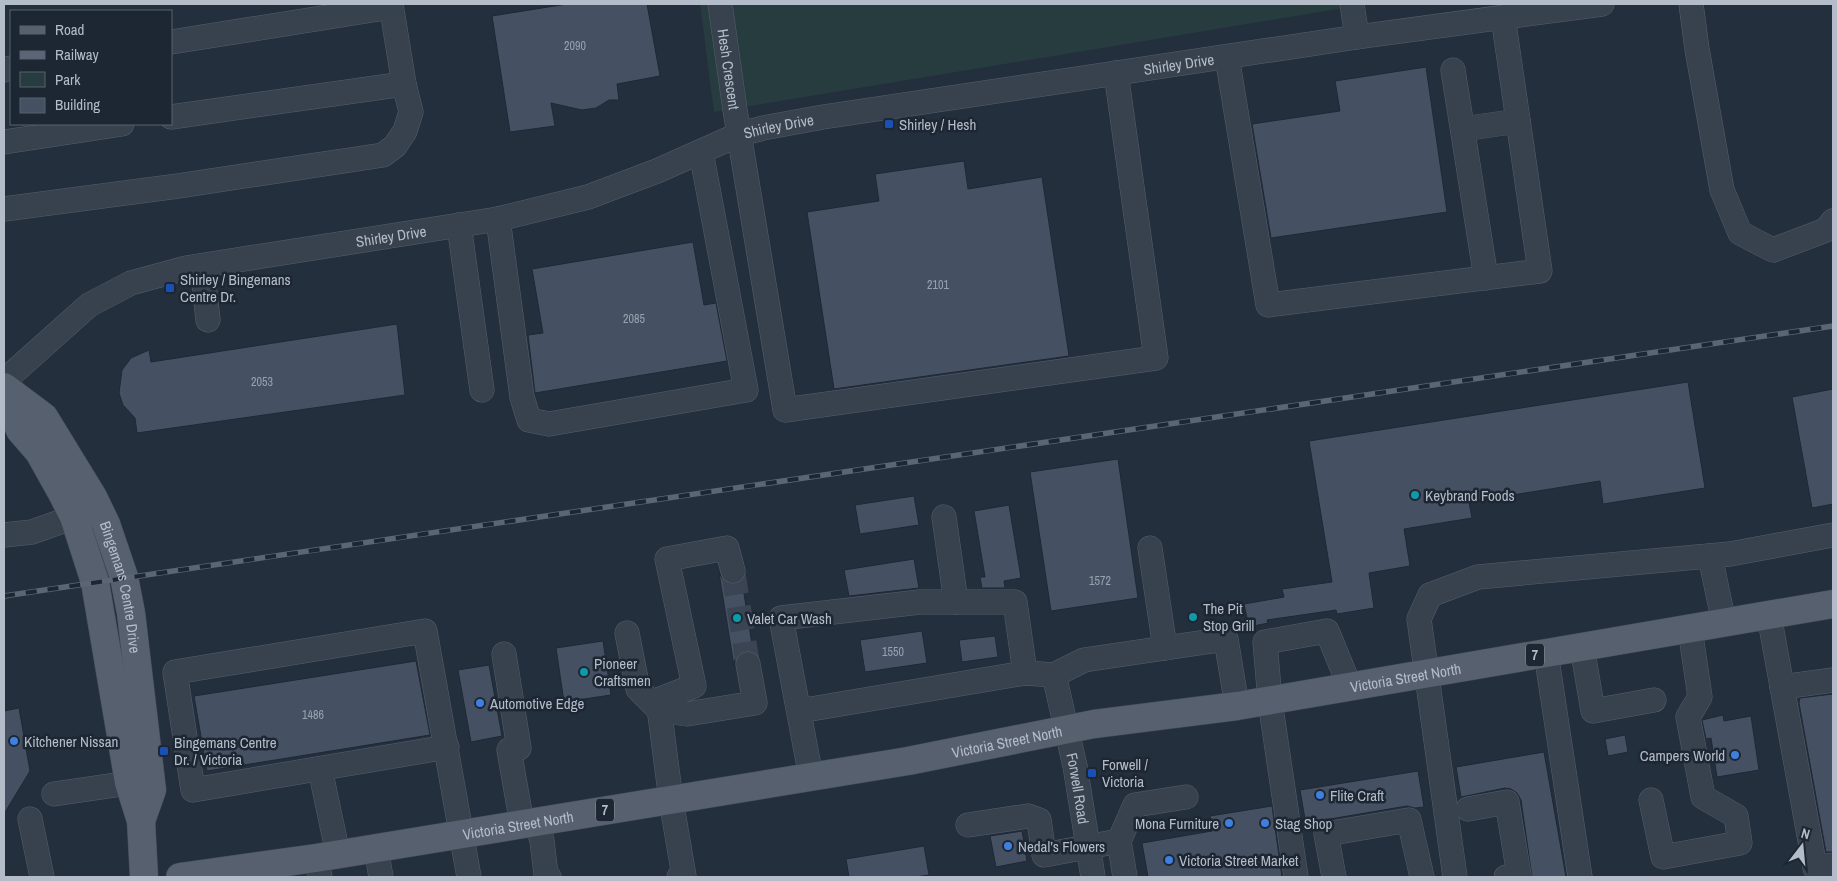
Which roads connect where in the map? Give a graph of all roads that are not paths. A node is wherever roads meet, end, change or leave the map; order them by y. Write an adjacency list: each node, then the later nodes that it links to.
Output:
1 (720, 4): 17 (street, Hesh Crescent)
2 (1352, 4): 7 (street)
3 (1602, 4): 6 (street, Shirley Drive)
4 (1691, 4): 22 (street)
5 (391, 5): 8 (street); 12 (street)
6 (1503, 17): 7 (street, Shirley Drive); 14 (street)
7 (1357, 37): 9 (street, Shirley Drive)
8 (172, 42)
9 (1227, 57): 11 (street, Shirley Drive); 25 (street)
10 (1453, 70): 16 (street)
11 (1116, 73): 17 (street, Shirley Drive); 17 (street, Hesh Crescent)
12 (404, 84): 13 (street); 20 (street)
13 (172, 117)
14 (1518, 121): 16 (street); 25 (street)
15 (115, 125): 18 (street)
16 (1463, 130): 25 (street)
17 (740, 134): 19 (street, Shirley Drive)
18 (4, 142)
19 (701, 152): 21 (street, Shirley Drive); 21 (street)
20 (4, 209)
21 (498, 219): 23 (street, Shirley Drive)
22 (1833, 221)
23 (459, 225): 24 (street, Shirley Drive); 29 (street)
24 (202, 266): 26 (street); 27 (street, Shirley Drive)
25 (1486, 278)
26 (208, 320)
27 (4, 381)
28 (4, 387): 71 (main road, Bingemans Centre Drive)
29 (482, 390)
30 (4, 393): 31 (main road, Bingemans Centre Drive)
31 (74, 517): 33 (street); 64 (main road, Bingemans Centre Drive)
32 (944, 517): 38 (street)
33 (4, 535)
34 (1833, 535): 36 (street)
35 (1150, 548): 44 (street)
36 (1710, 556): 41 (street); 50 (street)
37 (734, 571): 57 (street)
38 (956, 602): 49 (street); 59 (street)
39 (1833, 604): 40 (main road, Victoria Street North / 7)
40 (1769, 615): 41 (main road, Victoria Street North / 7); 54 (street)
41 (1724, 623): 42 (main road, Victoria Street North / 7)
42 (1690, 629): 45 (main road, Victoria Street North / 7); 68 (street)
43 (627, 633): 57 (street)
44 (1165, 648): 51 (street); 58 (street)
45 (1582, 648): 46 (main road, Victoria Street North / 7); 55 (street)
46 (1546, 653): 50 (main road, Victoria Street North / 7); 94 (street)
47 (504, 654): 72 (street)
48 (748, 664): 57 (street)
49 (1025, 673): 51 (street); 59 (street)
50 (1426, 674): 53 (main road, Victoria Street North / 7); 92 (street)
51 (1054, 675): 60 (street, Forwell Road)
52 (1833, 680): 54 (street)
53 (1350, 687): 56 (main road, Victoria Street North / 7); 56 (street)
54 (1782, 687): 79 (street)
55 (1654, 700)
56 (1270, 701): 58 (main road, Victoria Street North / 7); 89 (street)
57 (659, 705): 67 (street)
58 (1237, 706): 60 (main road, Victoria Street North / 7)
59 (799, 711): 63 (street)
60 (1066, 729): 63 (main road, Victoria Street North / 7); 76 (street, Forwell Road)
61 (446, 747): 62 (street); 62 (street); 74 (street)
62 (320, 769): 78 (street)
63 (811, 777): 67 (main road, Victoria Street North / 7)
64 (129, 784): 65 (street); 71 (main road, Bingemans Centre Drive)
65 (54, 794)
66 (1186, 797): 75 (street)
67 (671, 800): 72 (main road, Victoria Street North / 7); 86 (street)
68 (1651, 800)
69 (1468, 809): 93 (street)
70 (30, 820): 80 (street)
71 (141, 821): 81 (main road, Bingemans Centre Drive)
72 (530, 823): 74 (main road, Victoria Street North / 7); 85 (street)
73 (968, 825): 76 (street)
74 (461, 834): 77 (main road, Victoria Street North / 7); 84 (street)
75 (1119, 841): 76 (street); 88 (street)
76 (1088, 847): 87 (street, Forwell Road)
77 (376, 848): 78 (main road, Victoria Street North / 7); 83 (street)
78 (325, 863): 82 (main road, Victoria Street North / 7)
79 (1833, 865)
80 (42, 877)
81 (144, 877)
82 (180, 877)
83 (381, 877)
84 (469, 877)
85 (549, 877)
86 (683, 877)
87 (1093, 877)
88 (1125, 877)
89 (1296, 877)
90 (1334, 877): 91 (street)
91 (1422, 877)
92 (1455, 877)
93 (1506, 877)
94 (1580, 877)

